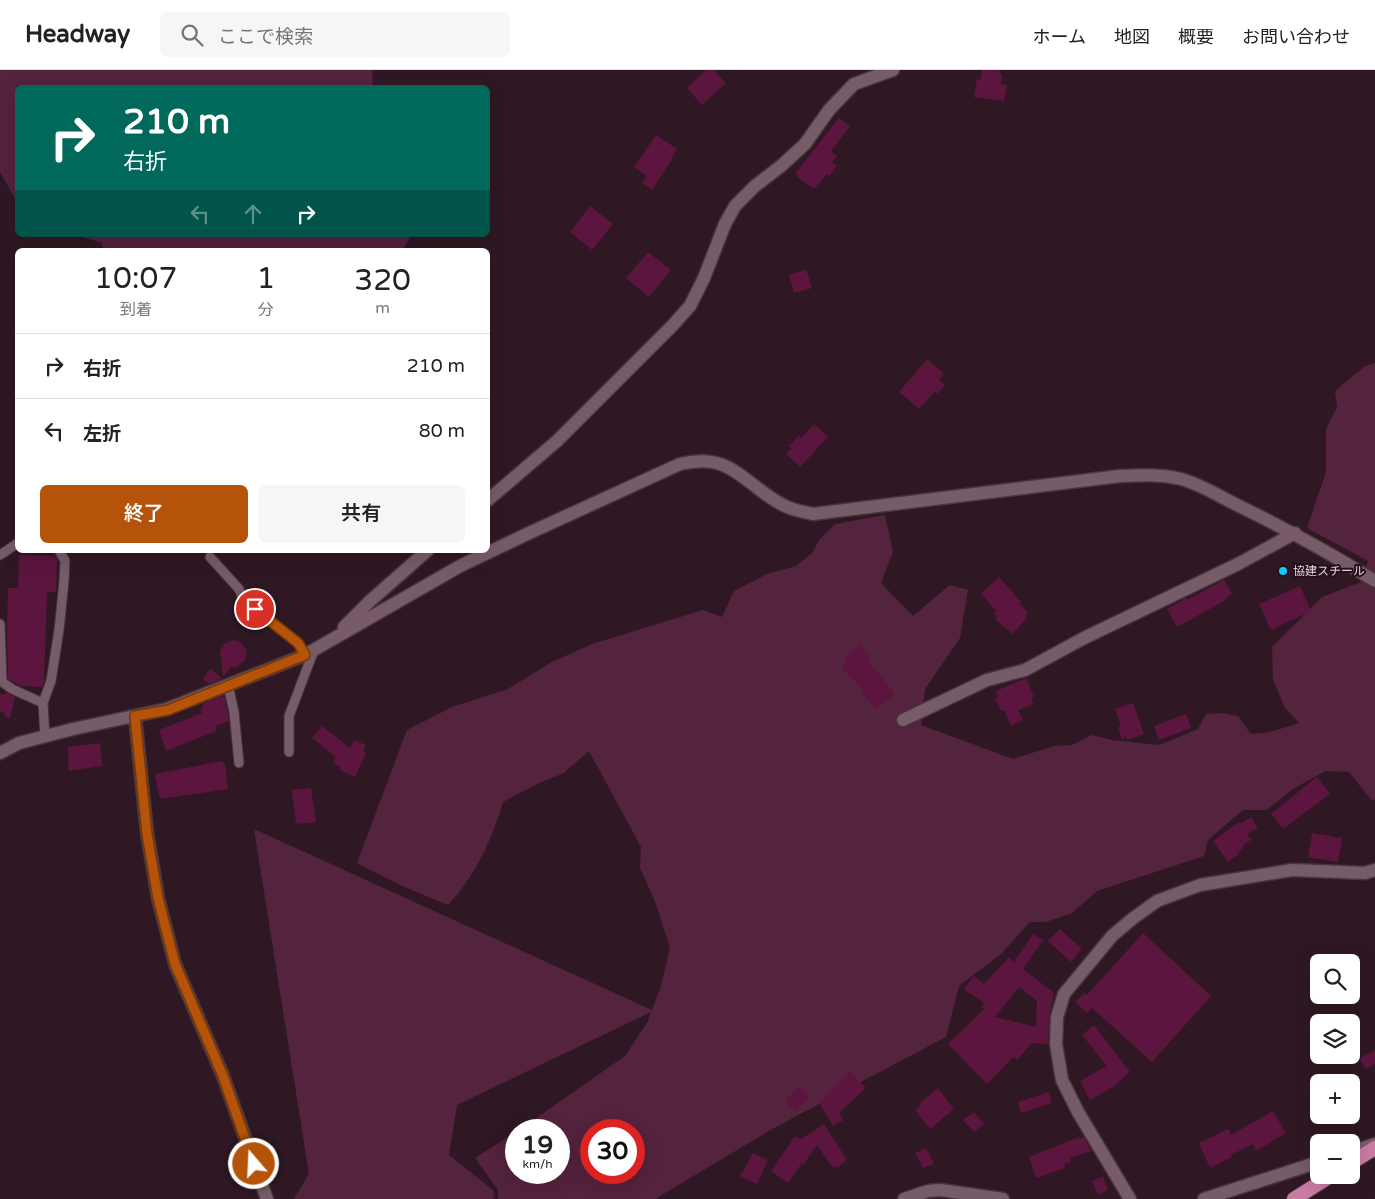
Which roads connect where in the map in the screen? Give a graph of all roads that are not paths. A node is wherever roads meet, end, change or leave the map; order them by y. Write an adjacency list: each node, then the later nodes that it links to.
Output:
1 (893, 70): 2 (street)
2 (490, 498)
3 (1295, 534): 5 (street); 11 (street); 18 (street)
4 (15, 545): 9 (lane)
5 (490, 552)
6 (61, 553): 16 (lane)
7 (425, 553): 13 (street)
8 (487, 553): 13 (street)
9 (0, 556)
10 (210, 557): 14 (lane)
11 (1375, 581)
12 (0, 624): 16 (lane)
13 (332, 639): 14 (street)
14 (310, 652): 15 (street); 20 (lane)
15 (228, 685): 17 (street); 22 (lane)
16 (43, 703): 19 (lane)
17 (135, 716): 19 (street); 29 (street)
18 (903, 720)
19 (45, 736): 21 (street)
20 (289, 752)
21 (0, 753)
22 (239, 763)
23 (1375, 870): 32 (street)
24 (1375, 1146): 25 (street); 26 (highway)
25 (1360, 1150)
26 (1360, 1157)
27 (1310, 1165): 33 (street)
28 (1318, 1184): 34 (highway)
29 (266, 1199)
30 (904, 1199): 31 (street)
31 (1003, 1199)
32 (1130, 1199)
33 (1204, 1199)
34 (1294, 1199)

